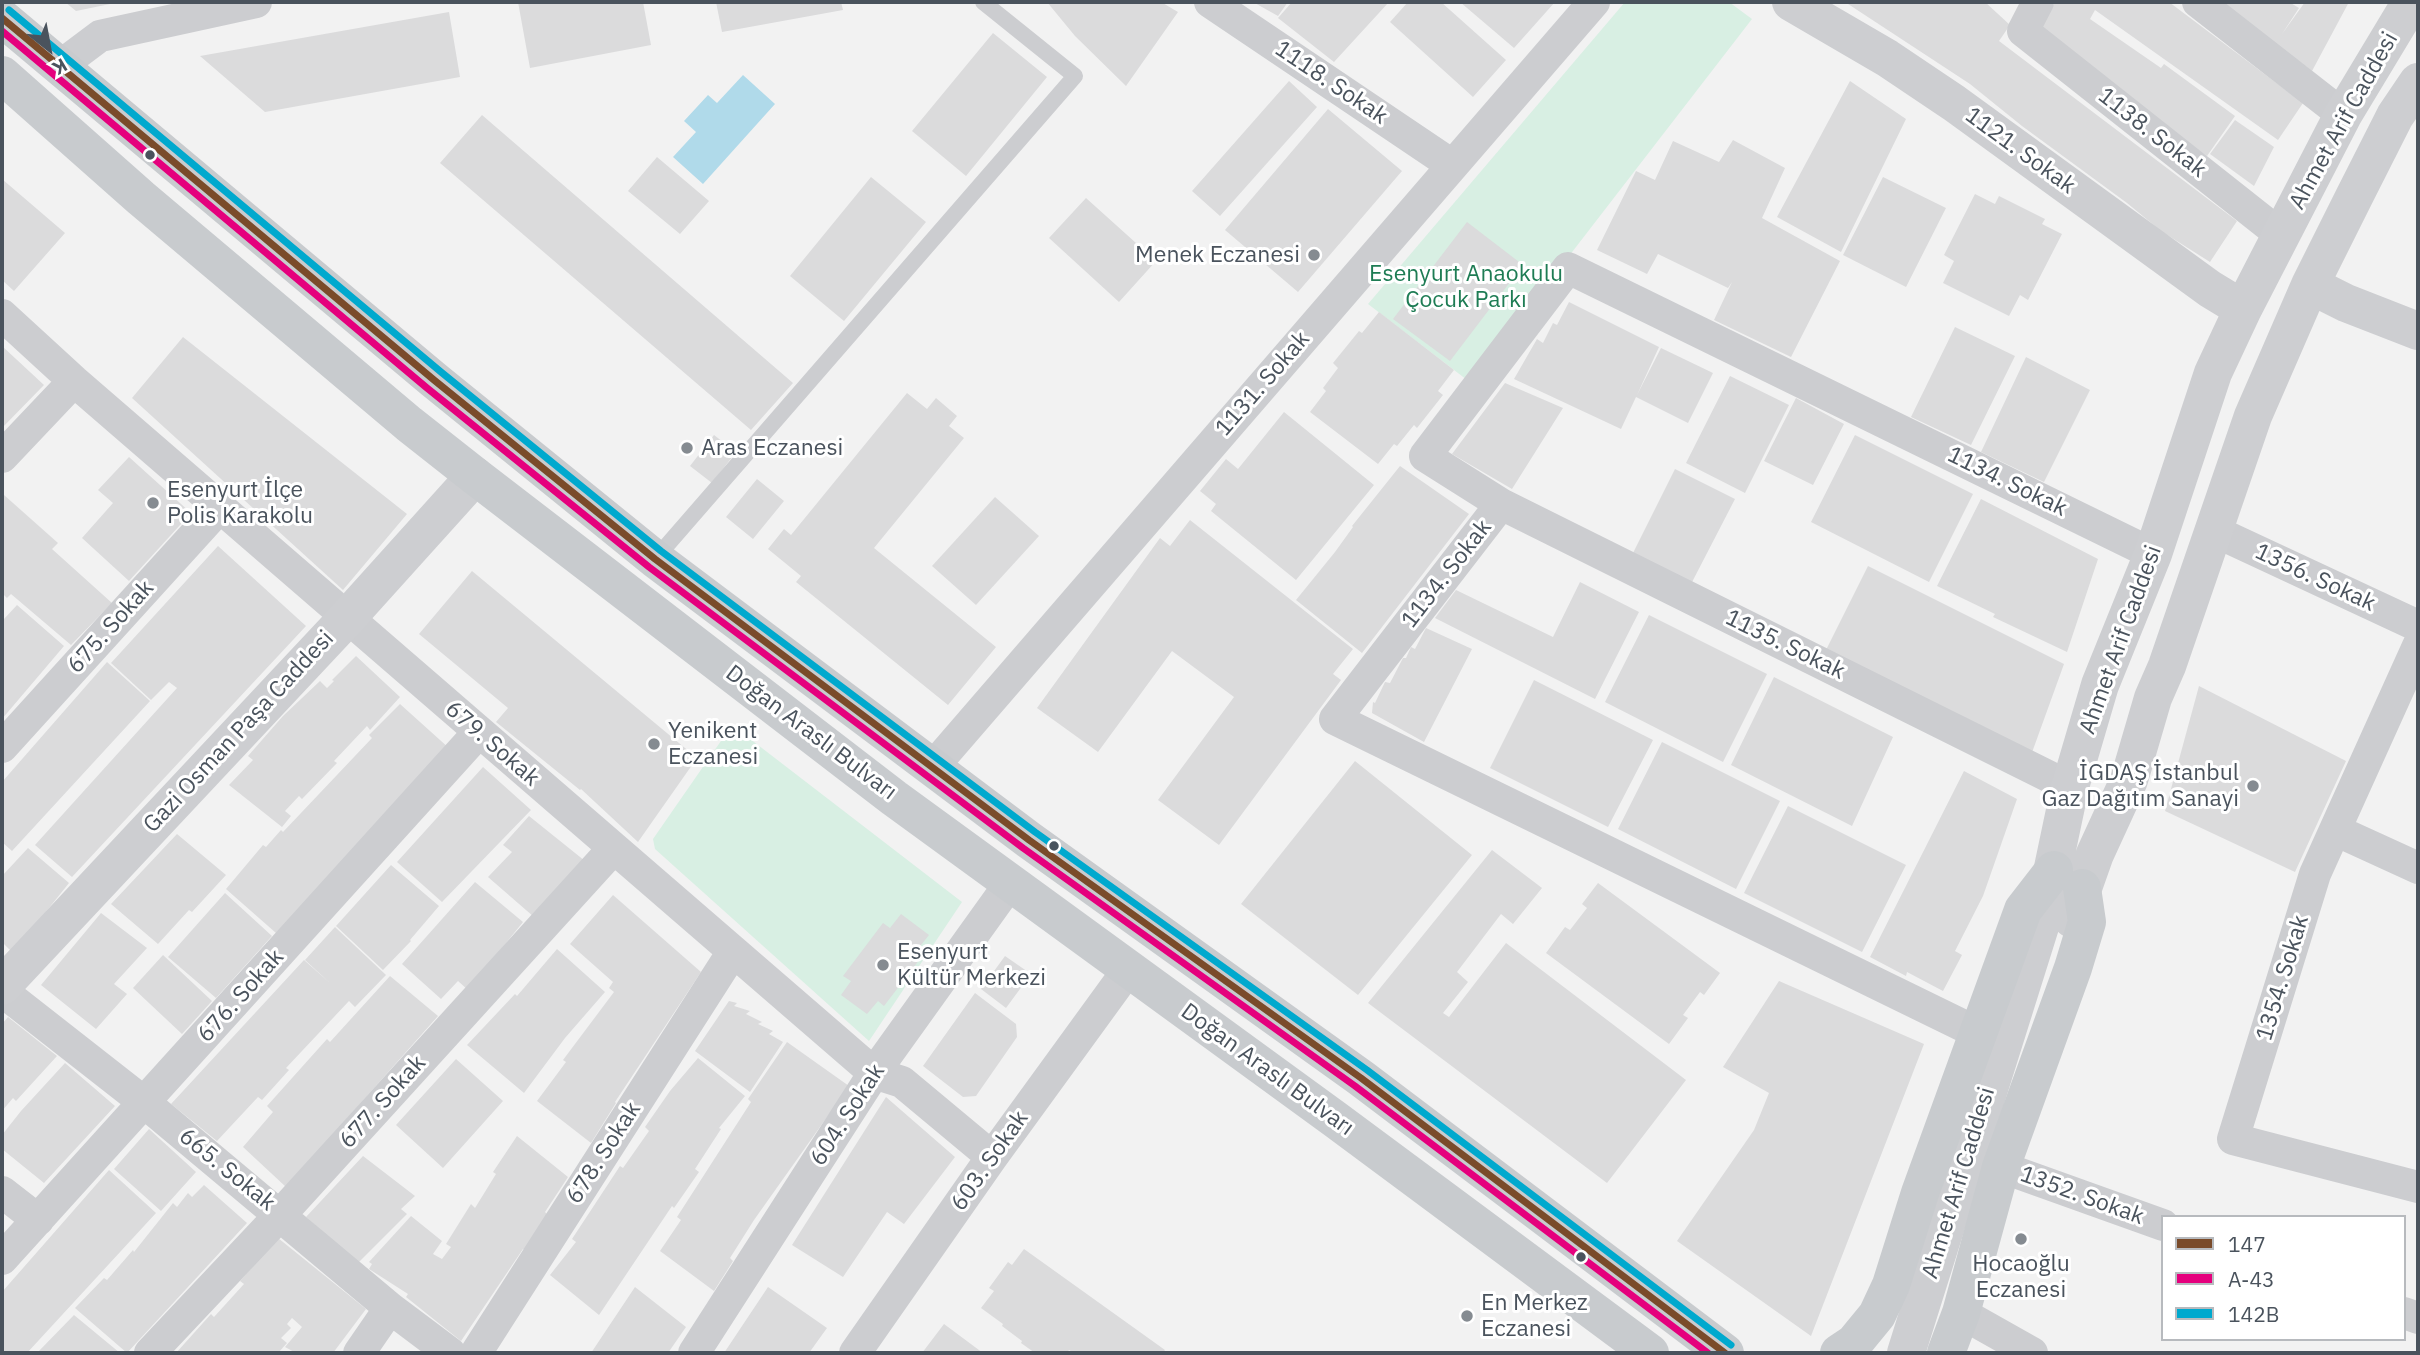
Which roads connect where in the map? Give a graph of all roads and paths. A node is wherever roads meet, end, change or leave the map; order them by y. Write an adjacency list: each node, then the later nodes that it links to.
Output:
1 (256, 2): 10 (street)
2 (984, 2): 27 (lane)
3 (1210, 2): 14 (street, 1118. Sokak)
4 (1594, 2): 14 (street, 1131. Sokak)
5 (1791, 2): 17 (street, 1121. Sokak)
6 (2038, 2): 15 (street, 1138. Sokak)
7 (2198, 2): 13 (street)
8 (2410, 2): 13 (street, Ahmet Arif Caddesi)
9 (2, 18): 10 (main road, Doğan Araslı Bulvarı)
10 (60, 66): 27 (main road, Doğan Araslı Bulvarı)
11 (2, 75): 22 (main road, Doğan Araslı Bulvarı)
12 (2418, 82): 16 (street, Ahmet Arif Caddesi)
13 (2343, 115): 15 (street, Ahmet Arif Caddesi)
14 (1452, 165): 35 (street, 1131. Sokak)
15 (2281, 234): 17 (street, Ahmet Arif Caddesi)
16 (2310, 285): 19 (street); 25 (street, Ahmet Arif Caddesi)
17 (2243, 309): 26 (street, Ahmet Arif Caddesi)
18 (2, 315): 20 (street, 679. Sokak)
19 (2418, 331)
20 (74, 381): 21 (street); 24 (street, 679. Sokak)
21 (2, 457)
22 (475, 476): 28 (street, Gazi Osman Paşa Caddesi); 41 (main road, Doğan Araslı Bulvarı)
23 (1501, 504): 26 (street, 1134. Sokak); 36 (street, 1135. Sokak); 45 (street, 1134. Sokak)
24 (220, 507): 28 (street, 679. Sokak); 34 (street, 675. Sokak)
25 (2212, 530): 29 (street, 1356. Sokak); 32 (street, Ahmet Arif Caddesi)
26 (2153, 554): 31 (street, Ahmet Arif Caddesi)
27 (655, 559): 35 (main road, Doğan Araslı Bulvarı)
28 (347, 618): 33 (street, 679. Sokak); 44 (street, Gazi Osman Paşa Caddesi)
29 (2418, 626)
30 (2418, 646): 37 (street, 1354. Sokak)
31 (2100, 685): 32 (street); 36 (street, Ahmet Arif Caddesi)
32 (2153, 698): 40 (street, Ahmet Arif Caddesi)
33 (478, 732): 38 (street, 679. Sokak); 47 (street, 676. Sokak)
34 (2, 747)
35 (932, 768): 65 (main road, Doğan Araslı Bulvarı)
36 (2070, 787): 40 (street, Ahmet Arif Caddesi)
37 (2335, 830): 39 (street); 50 (street, 1354. Sokak)
38 (612, 849): 42 (street, 679. Sokak); 52 (street, 677. Sokak)
39 (2418, 867)
40 (2068, 879): 45 (main road); 49 (main road); 67 (street, Ahmet Arif Caddesi); 68 (street, Ahmet Arif Caddesi)
41 (1011, 883): 43 (main road, Doğan Araslı Bulvarı); 46 (street, 604. Sokak)
42 (732, 953): 46 (street, 679. Sokak); 62 (street, 678. Sokak)
43 (1128, 970): 48 (street, 603. Sokak); 58 (main road, Doğan Araslı Bulvarı)
44 (2, 988): 47 (street, 665. Sokak)
45 (1978, 1033): 66 (main road)
46 (874, 1073): 48 (street, 679. Sokak); 63 (street, 604. Sokak)
47 (145, 1103): 52 (street, 665. Sokak); 53 (street, 676. Sokak)
48 (992, 1157): 64 (street, 603. Sokak)
49 (2001, 1167): 54 (street, 1352. Sokak); 57 (main road)
50 (2418, 1186)
51 (2, 1192): 53 (street)
52 (281, 1214): 56 (street, 665. Sokak); 59 (street, 677. Sokak)
53 (38, 1220): 55 (street, 676. Sokak)
54 (2161, 1224)
55 (2, 1259)
56 (390, 1308): 60 (street); 61 (street, 665. Sokak)
57 (1961, 1313): 69 (main road); 70 (street)
58 (1645, 1351)
59 (150, 1353)
60 (359, 1353)
61 (450, 1353)
62 (476, 1353)
63 (694, 1353)
64 (855, 1353)
65 (1725, 1353)
66 (1839, 1353)
67 (1906, 1353)
68 (1927, 1353)
69 (1946, 1353)
70 (2032, 1353)

